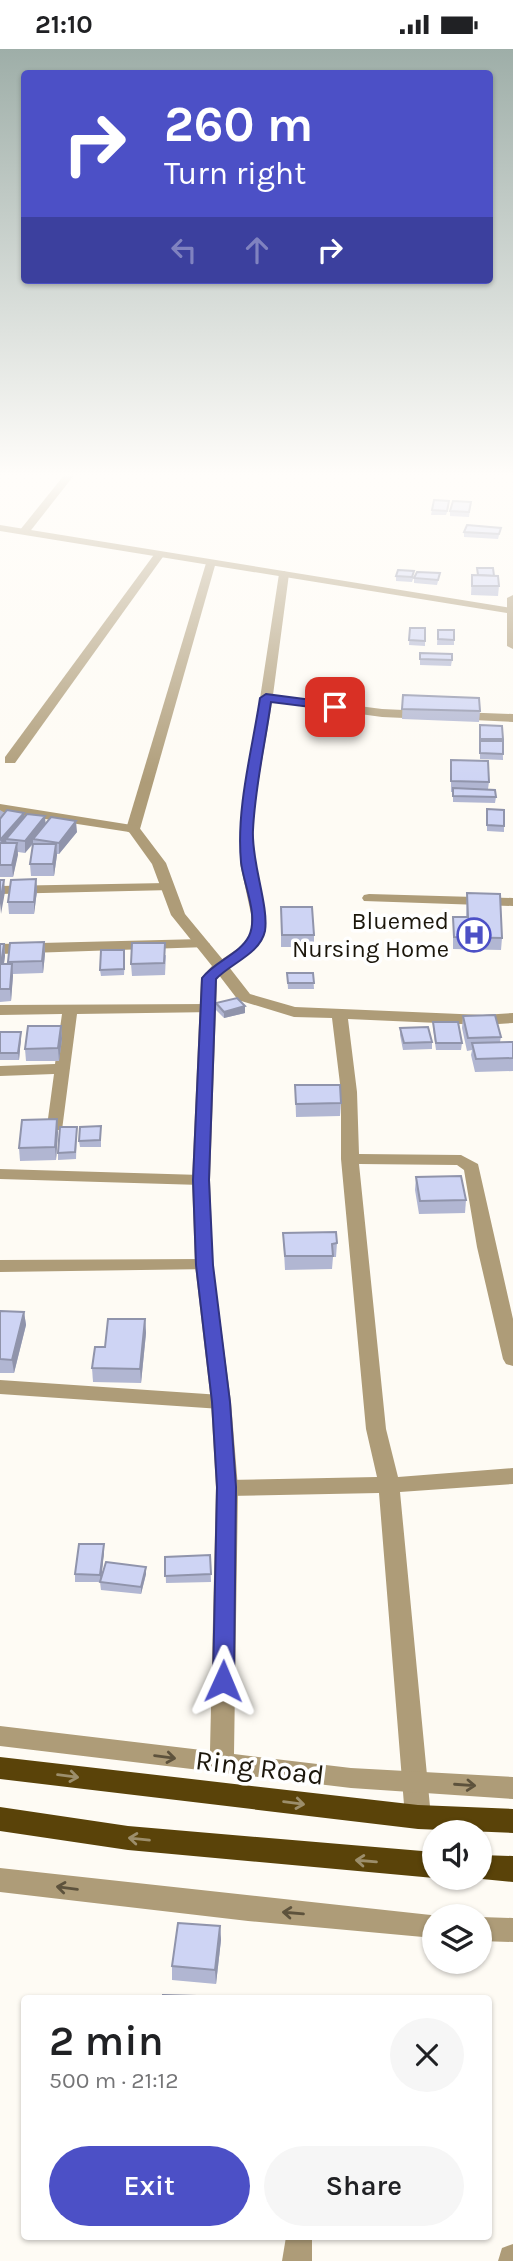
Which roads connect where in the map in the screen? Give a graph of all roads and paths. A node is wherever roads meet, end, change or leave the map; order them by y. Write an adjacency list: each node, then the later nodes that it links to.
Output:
1 (143, 577): 10 (street)
2 (207, 577): 12 (street)
3 (284, 577): 8 (street)
4 (303, 577): 6 (street)
5 (513, 598): 6 (street)
6 (512, 613): 7 (street)
7 (513, 646)
8 (266, 698): 9 (street); 19 (street)
9 (513, 717)
10 (10, 760)
11 (0, 808): 12 (street)
12 (133, 829): 13 (street)
13 (167, 887): 14 (street); 17 (street)
14 (0, 890)
15 (369, 898): 16 (street)
16 (513, 902)
17 (202, 944): 18 (street); 19 (street)
18 (0, 949)
19 (220, 966): 20 (street); 23 (street)
20 (209, 1009): 22 (street); 30 (street)
21 (0, 1010): 22 (street)
22 (70, 1010): 25 (street)
23 (340, 1015): 24 (street); 28 (street)
24 (513, 1018)
25 (63, 1069): 26 (street); 27 (street)
26 (0, 1071)
27 (56, 1126)
28 (350, 1159): 33 (street); 37 (street)
29 (0, 1174): 30 (street)
30 (201, 1180): 31 (street)
31 (204, 1265): 32 (street); 35 (street)
32 (0, 1266)
33 (513, 1359)
34 (0, 1387): 35 (street)
35 (221, 1402): 38 (street)
36 (513, 1476): 37 (street)
37 (389, 1485): 38 (street); 42 (street)
38 (227, 1487): 40 (street)
39 (0, 1736): 40 (street, one-way to 40)
40 (222, 1764): 42 (street)
41 (0, 1768): 44 (highway, Ring Road, one-way to 44)
42 (417, 1782): 43 (street, one-way to 43); 44 (street)
43 (513, 1788)
44 (418, 1817): 46 (highway, Ring Road)
45 (0, 1819): 47 (highway, one-way to 45)
46 (513, 1821)
47 (422, 1864)
48 (492, 1869): 49 (highway)
49 (513, 1870)
50 (0, 1880): 51 (street, one-way to 50)
51 (422, 1925)
52 (492, 1929): 53 (street)
53 (513, 1930)

